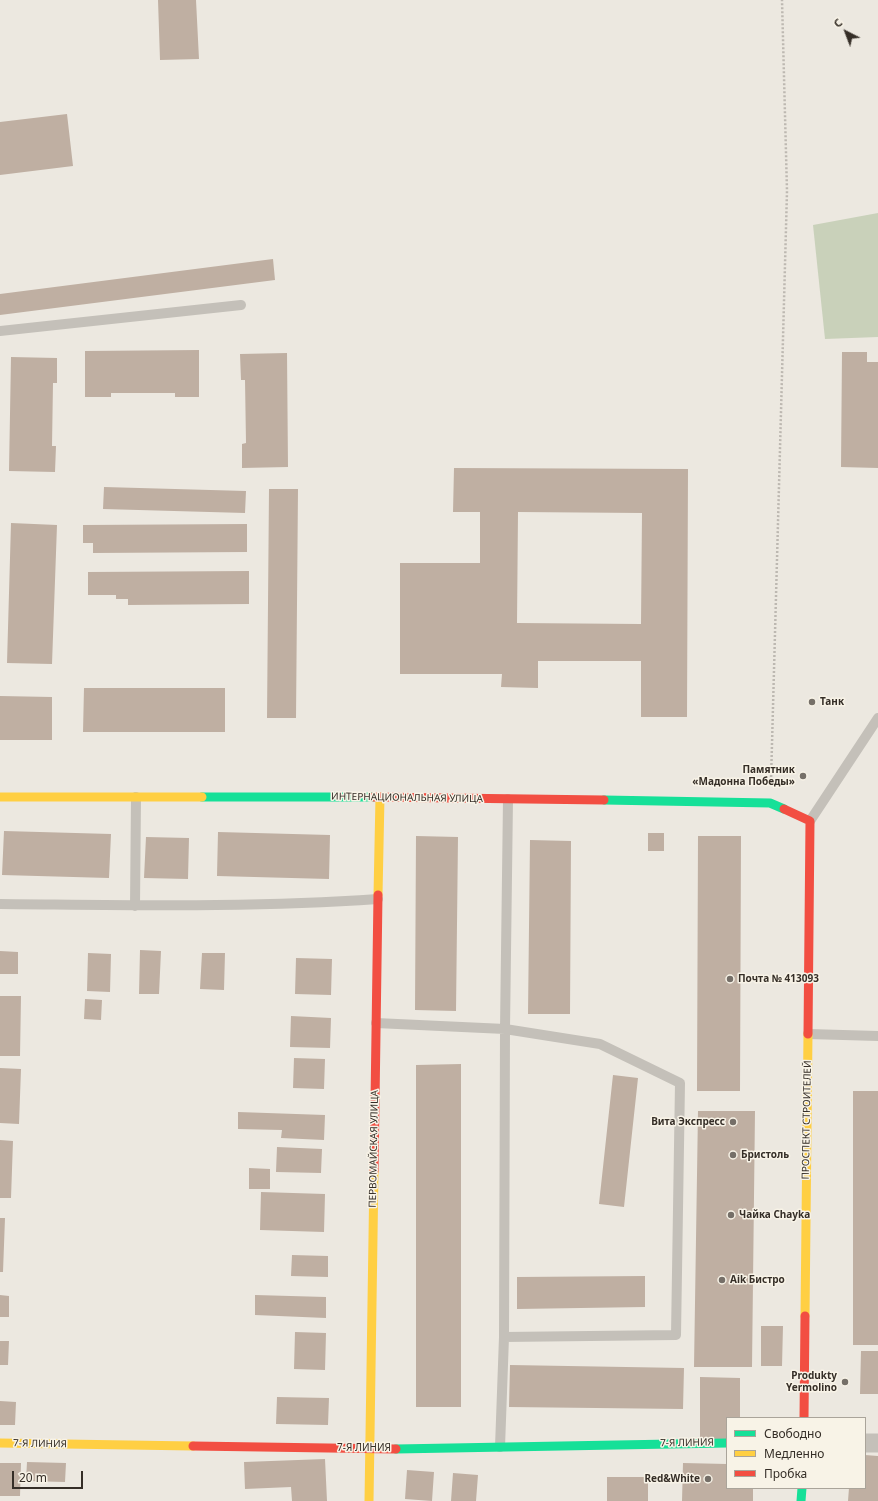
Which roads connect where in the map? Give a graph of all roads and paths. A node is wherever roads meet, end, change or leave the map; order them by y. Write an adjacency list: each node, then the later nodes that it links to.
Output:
1 (782, 0): 9 (path)
2 (241, 305): 3 (lane)
3 (0, 332)
4 (878, 718): 10 (lane)
5 (0, 797): 6 (street, ИНТЕРНАЦИОНАЛЬНАЯ УЛИЦА)
6 (136, 797): 7 (street, ИНТЕРНАЦИОНАЛЬНАЯ УЛИЦА); 13 (lane)
7 (380, 797): 8 (street, ИНТЕРНАЦИОНАЛЬНАЯ УЛИЦА); 11 (street, ПЕРВОМАЙСКАЯ УЛИЦА)
8 (508, 799): 9 (street, ИНТЕРНАЦИОНАЛЬНАЯ УЛИЦА); 15 (lane)
9 (770, 803): 10 (street, ИНТЕРНАЦИОНАЛЬНАЯ УЛИЦА)
10 (810, 821): 16 (street, ПРОСПЕКТ СТРОИТЕЛЕЙ)
11 (378, 899): 13 (lane); 14 (street, ПЕРВОМАЙСКАЯ УЛИЦА)
12 (0, 904): 13 (lane)
13 (135, 906)
14 (376, 1024): 15 (lane); 25 (street, ПЕРВОМАЙСКАЯ УЛИЦА)
15 (505, 1029): 18 (lane); 18 (lane)
16 (808, 1034): 17 (lane); 19 (street, ПРОСПЕКТ СТРОИТЕЛЕЙ)
17 (878, 1036)
18 (504, 1337): 24 (lane)
19 (804, 1417)
20 (0, 1443): 25 (street, 7-Я ЛИНИЯ)
21 (726, 1443): 24 (street, 7-Я ЛИНИЯ)
22 (866, 1443): 23 (street)
23 (878, 1443)
24 (500, 1446): 25 (street, 7-Я ЛИНИЯ)
25 (369, 1449): 27 (street, ПЕРВОМАЙСКАЯ УЛИЦА)
26 (802, 1489): 28 (street)
27 (369, 1501)
28 (801, 1501)

